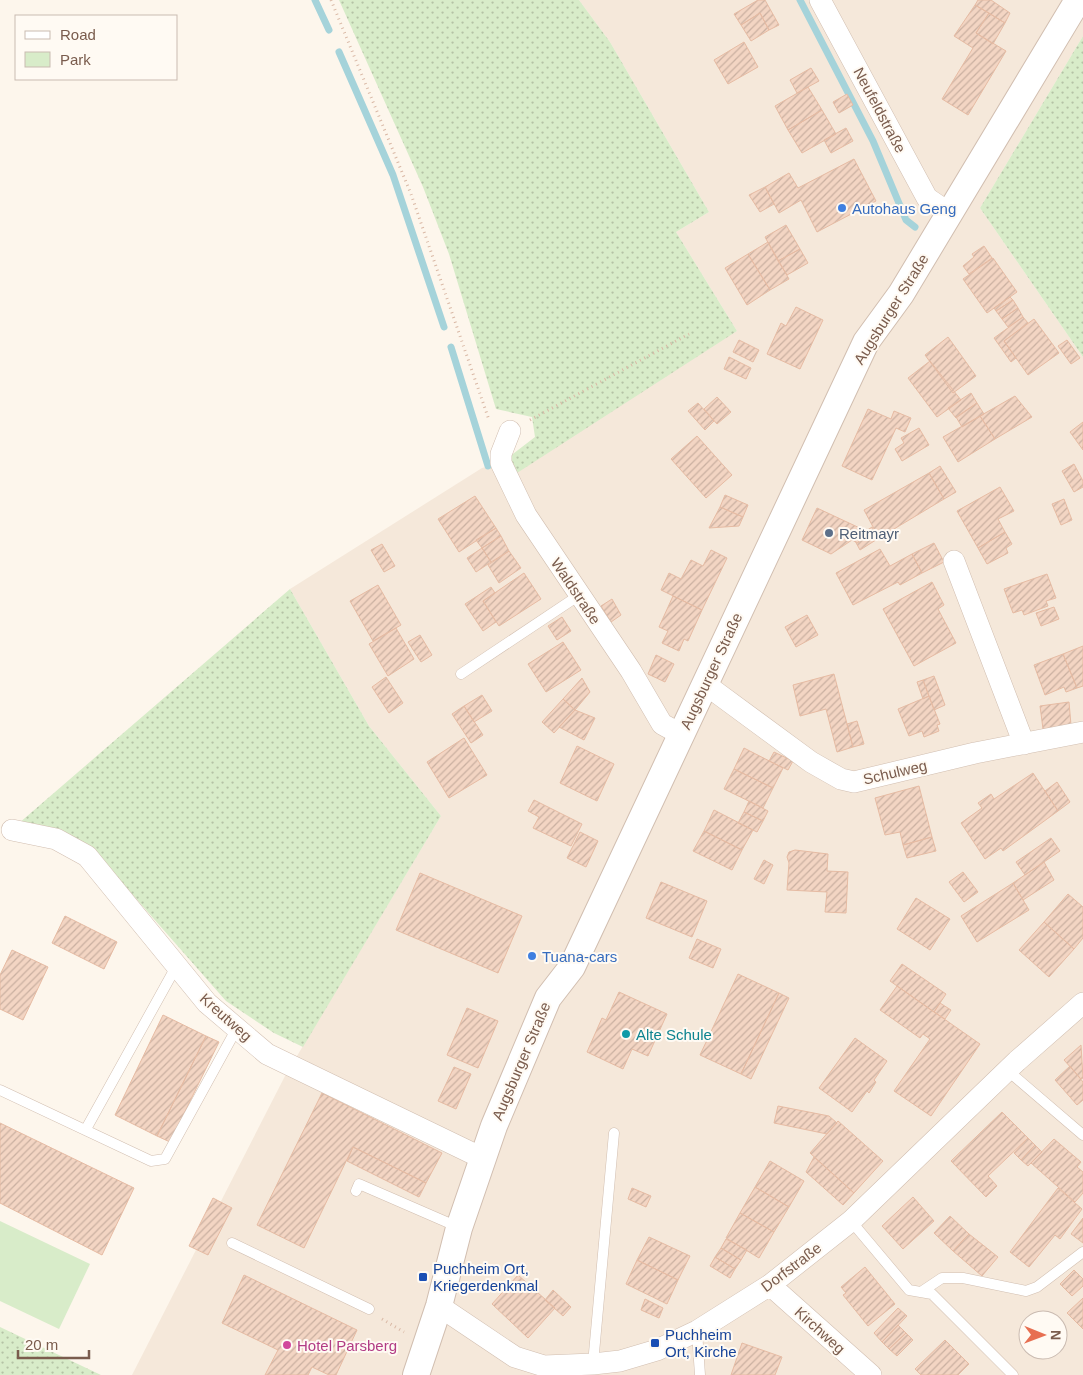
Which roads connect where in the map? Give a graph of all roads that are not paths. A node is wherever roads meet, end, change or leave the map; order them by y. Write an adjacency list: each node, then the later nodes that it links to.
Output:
1 (820, 0): 3 (street, Neufeldstraße)
2 (1078, 0): 3 (street, Augsburger Straße)
3 (948, 213): 8 (street, Augsburger Straße)
4 (510, 432): 6 (street, Waldstraße)
5 (954, 561): 11 (street)
6 (578, 596): 7 (lane); 10 (street, Waldstraße)
7 (461, 674)
8 (705, 684): 10 (street, Augsburger Straße); 11 (street, Schulweg)
9 (1083, 732): 11 (street, Schulweg)
10 (682, 735): 21 (street, Augsburger Straße)
11 (1024, 744)
12 (12, 830): 13 (street, Kreutweg)
13 (177, 965): 15 (street, Kreutweg); 18 (lane)
14 (1083, 1003): 16 (street, Dorfstraße)
15 (237, 1028): 18 (lane); 21 (street, Kreutweg)
16 (1008, 1070): 20 (lane); 23 (street, Dorfstraße)
17 (0, 1090): 18 (lane)
18 (86, 1128)
19 (614, 1133): 34 (lane)
20 (1083, 1135)
21 (482, 1158): 24 (street, Augsburger Straße)
22 (356, 1191): 24 (lane)
23 (851, 1221): 27 (street, Dorfstraße); 29 (lane)
24 (459, 1228): 31 (street, Augsburger Straße)
25 (232, 1243): 32 (lane)
26 (1083, 1252): 28 (lane)
27 (770, 1285): 33 (street, Dorfstraße); 37 (street, Kirchweg)
28 (1026, 1291): 29 (lane); 30 (lane)
29 (920, 1292): 38 (lane)
30 (1037, 1297)
31 (439, 1306): 34 (street, Dorfstraße); 35 (street, Augsburger Straße)
32 (369, 1309)
33 (697, 1331): 34 (street, Dorfstraße); 36 (lane)
34 (593, 1364)
35 (416, 1375)
36 (700, 1375)
37 (871, 1375)
38 (1013, 1375)

